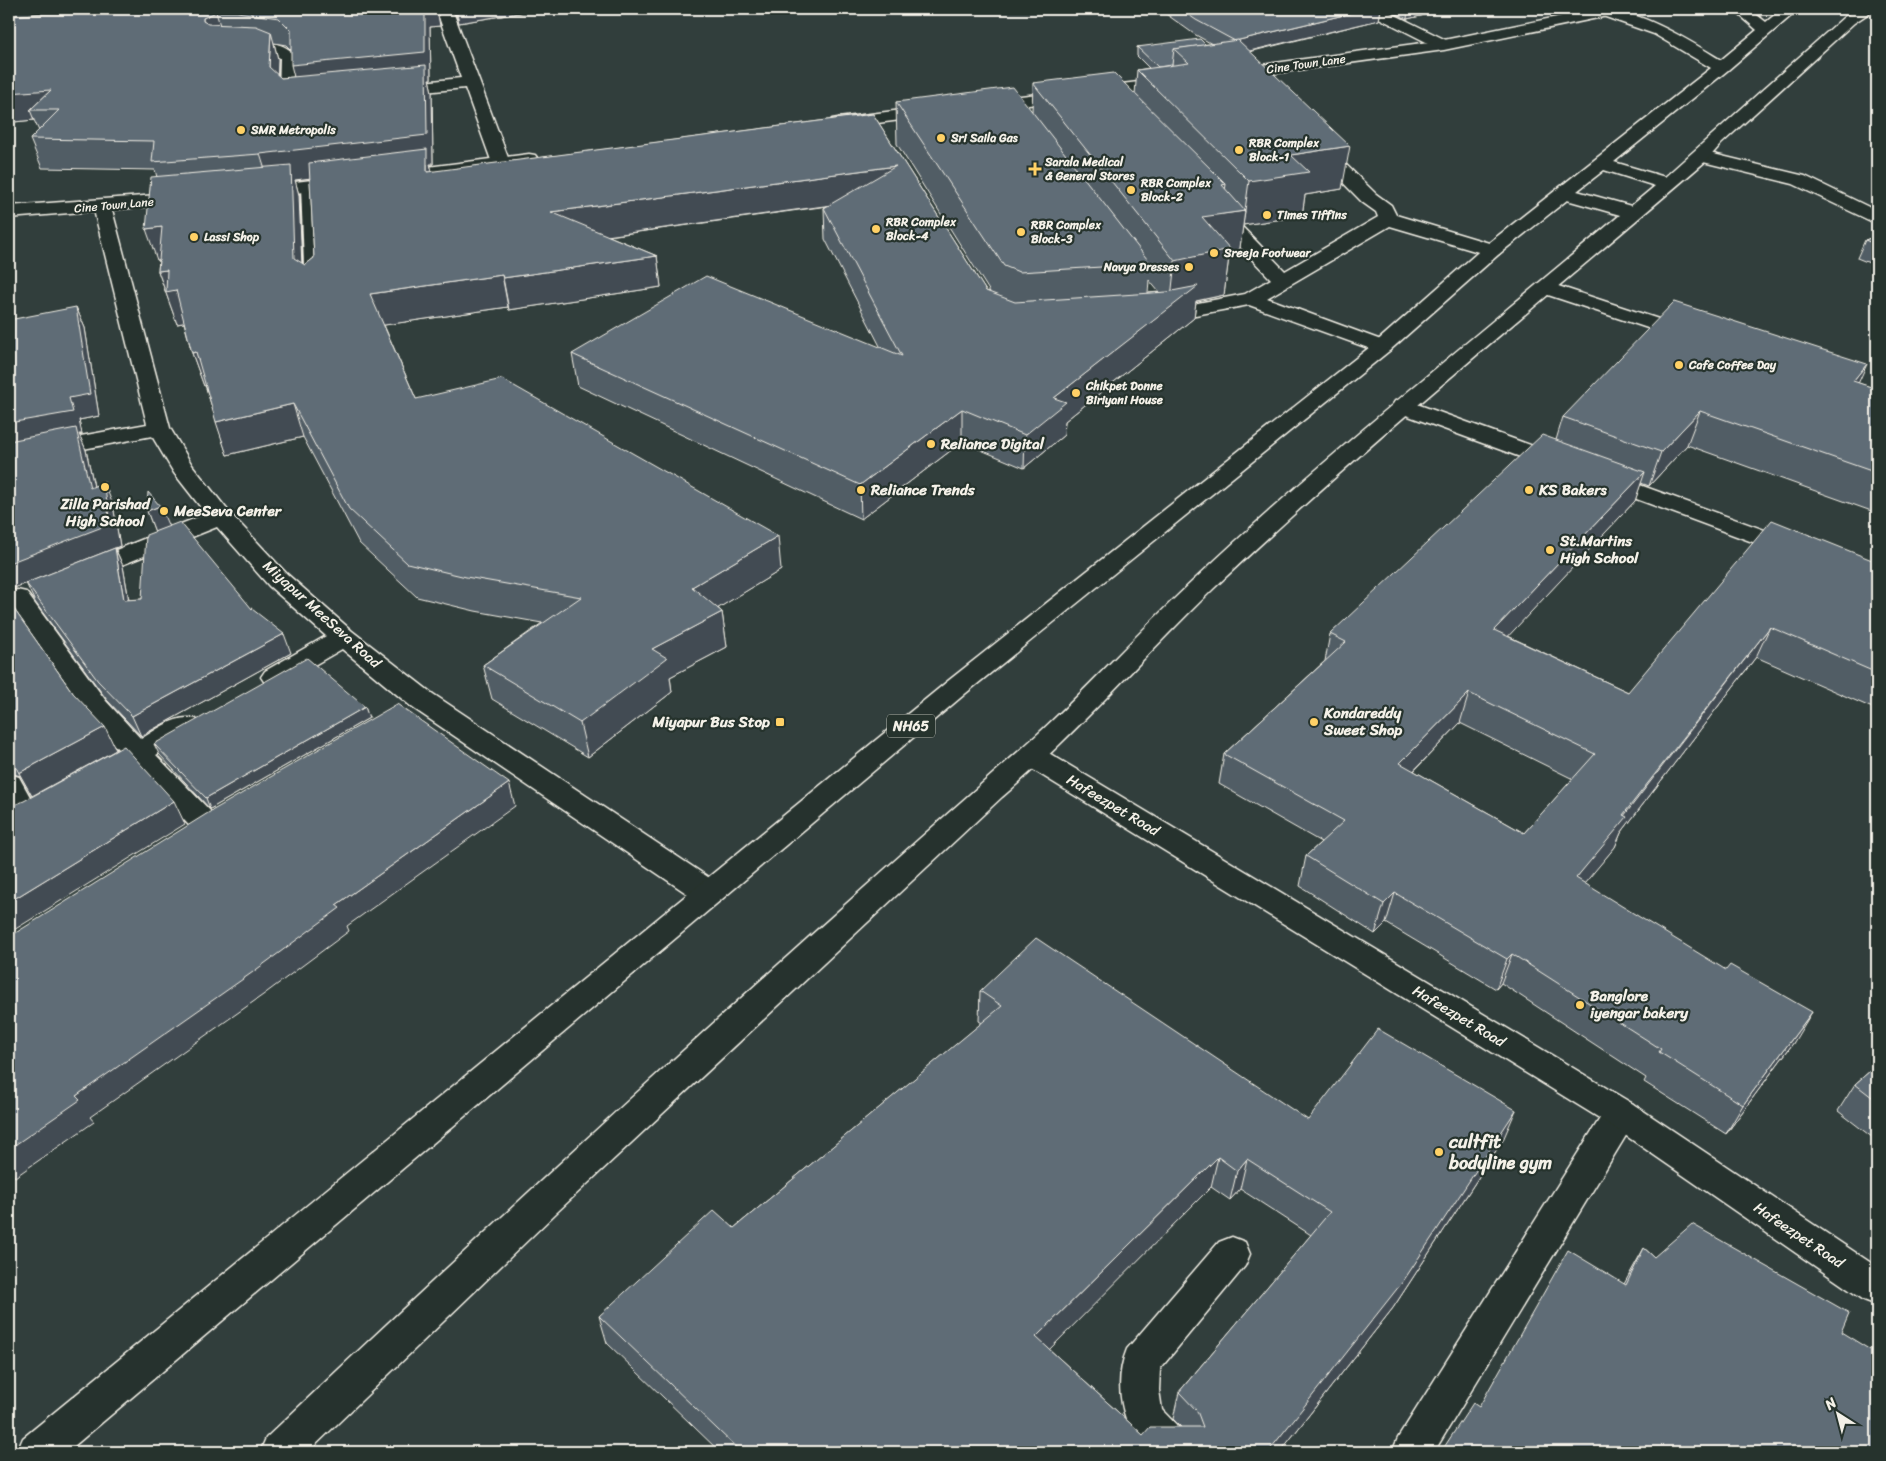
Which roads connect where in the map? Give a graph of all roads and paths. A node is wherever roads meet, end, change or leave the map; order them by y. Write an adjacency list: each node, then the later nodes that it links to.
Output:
1 (444, 9): 13 (main road)
2 (1372, 9): 8 (main road)
3 (1740, 9): 7 (main road)
4 (1791, 9): 7 (main road, NH65)
5 (1867, 9): 24 (main road)
6 (1611, 10): 8 (main road, Cine Town Lane); 10 (main road)
7 (1767, 30): 10 (main road, NH65)
8 (1444, 45): 11 (main road, Cine Town Lane)
9 (220, 46): 16 (main road)
10 (1722, 67): 27 (main road, NH65)
11 (1219, 76)
12 (1191, 80): 15 (main road)
13 (470, 82): 14 (main road); 26 (main road)
14 (382, 91)
15 (1101, 92): 17 (main road); 18 (main road)
16 (324, 97)
17 (1002, 103): 19 (main road); 21 (main road)
18 (1114, 105)
19 (974, 106)
20 (955, 109): 22 (main road)
21 (1015, 119)
22 (821, 125)
23 (1307, 135): 38 (main road)
24 (1701, 156): 28 (main road); 37 (main road)
25 (550, 157): 26 (main road)
26 (501, 163): 29 (main road)
27 (1600, 163): 28 (main road); 30 (main road, NH65)
28 (1668, 184): 36 (main road)
29 (308, 186): 31 (main road); 42 (lane)
30 (1563, 192): 36 (main road); 39 (main road, NH65)
31 (239, 194)
32 (1202, 196): 40 (main road)
33 (200, 197): 34 (main road, Cine Town Lane)
34 (102, 206): 35 (main road, Cine Town Lane); 50 (main road, Miyapur MeeSeva Road)
35 (9, 212)
36 (1633, 213): 41 (main road)
37 (1877, 218)
38 (1388, 219): 39 (main road); 40 (main road)
39 (1492, 250): 48 (main road, NH65)
40 (1283, 280): 43 (main road)
41 (1546, 288): 47 (main road); 49 (main road)
42 (313, 290)
43 (1251, 299): 45 (main road); 48 (main road)
44 (1152, 300): 45 (main road)
45 (1164, 316): 46 (main road)
46 (1135, 318)
47 (1706, 341)
48 (1382, 347): 70 (main road, NH65)
49 (1403, 406): 53 (main road); 62 (main road)
50 (160, 428): 51 (main road); 52 (main road, Miyapur MeeSeva Road)
51 (9, 456)
52 (221, 517): 54 (main road); 56 (main road, Miyapur MeeSeva Road)
53 (1812, 555)
54 (64, 579)
55 (21, 596): 61 (main road)
56 (343, 637): 57 (main road); 58 (main road, Miyapur MeeSeva Road)
57 (255, 688)
58 (423, 701): 60 (main road); 70 (main road, Miyapur MeeSeva Road)
59 (205, 716): 61 (main road)
60 (394, 716)
61 (137, 753): 64 (main road); 68 (main road)
62 (1032, 756): 71 (main road, Hafeezpet Road); 75 (main road)
63 (9, 784): 67 (main road)
64 (77, 786)
65 (52, 800): 67 (main road)
66 (233, 811): 68 (main road)
67 (17, 819)
68 (207, 826): 69 (main road)
69 (182, 842)
70 (709, 893): 74 (main road, NH65)
71 (1621, 1114): 73 (main road, Hafeezpet Road); 77 (main road)
72 (1232, 1254): 76 (main road)
73 (1877, 1288)
74 (38, 1452)
75 (280, 1452)
76 (1175, 1452)
77 (1412, 1452)

